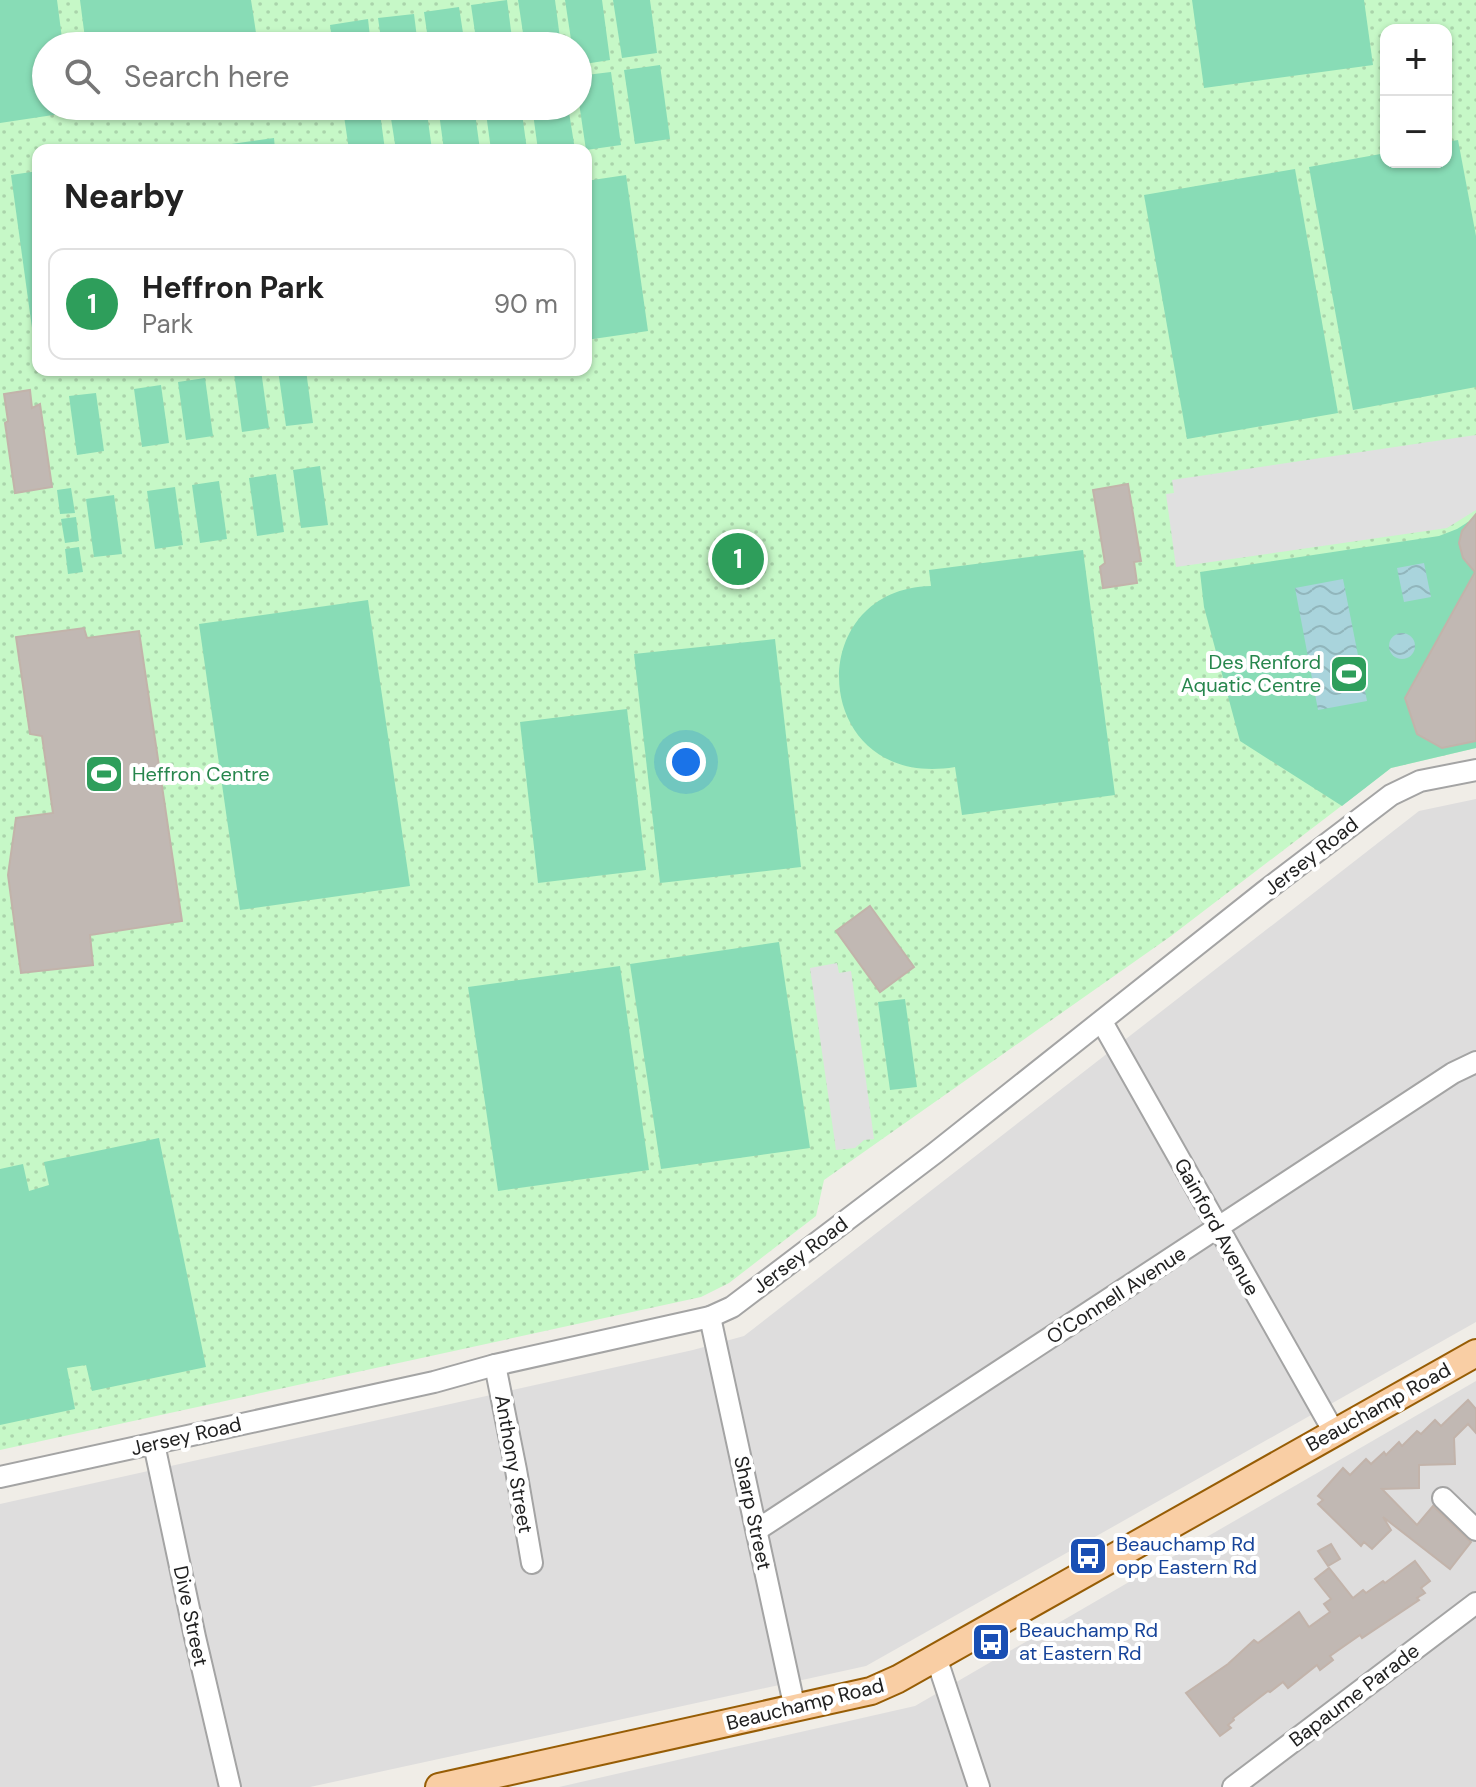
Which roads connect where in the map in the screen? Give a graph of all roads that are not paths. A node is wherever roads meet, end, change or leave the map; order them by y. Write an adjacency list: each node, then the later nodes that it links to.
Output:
1 (1476, 770): 2 (street, Jersey Road)
2 (1102, 1022): 4 (street, Gainford Avenue); 5 (street, Jersey Road)
3 (1476, 1062): 4 (street, O'Connell Avenue)
4 (1217, 1229): 8 (street, Gainford Avenue); 12 (street, O'Connell Avenue)
5 (710, 1317): 7 (street, Jersey Road); 12 (street, Sharp Street)
6 (1476, 1353): 8 (main road, Beauchamp Road)
7 (495, 1365): 9 (street, Jersey Road); 14 (street, Anthony Street)
8 (1334, 1432): 16 (main road, Beauchamp Road)
9 (154, 1444): 10 (street, Jersey Road); 18 (street, Dive Street)
10 (0, 1477)
11 (1443, 1498): 13 (street)
12 (757, 1530): 17 (street, Sharp Street)
13 (1476, 1530)
14 (532, 1563)
15 (1476, 1603): 21 (street, Bapaume Parade)
16 (936, 1657): 17 (main road, Beauchamp Road); 20 (street)
17 (795, 1709): 19 (main road, Beauchamp Road)
18 (230, 1787)
19 (439, 1787)
20 (979, 1787)
21 (1233, 1787)

